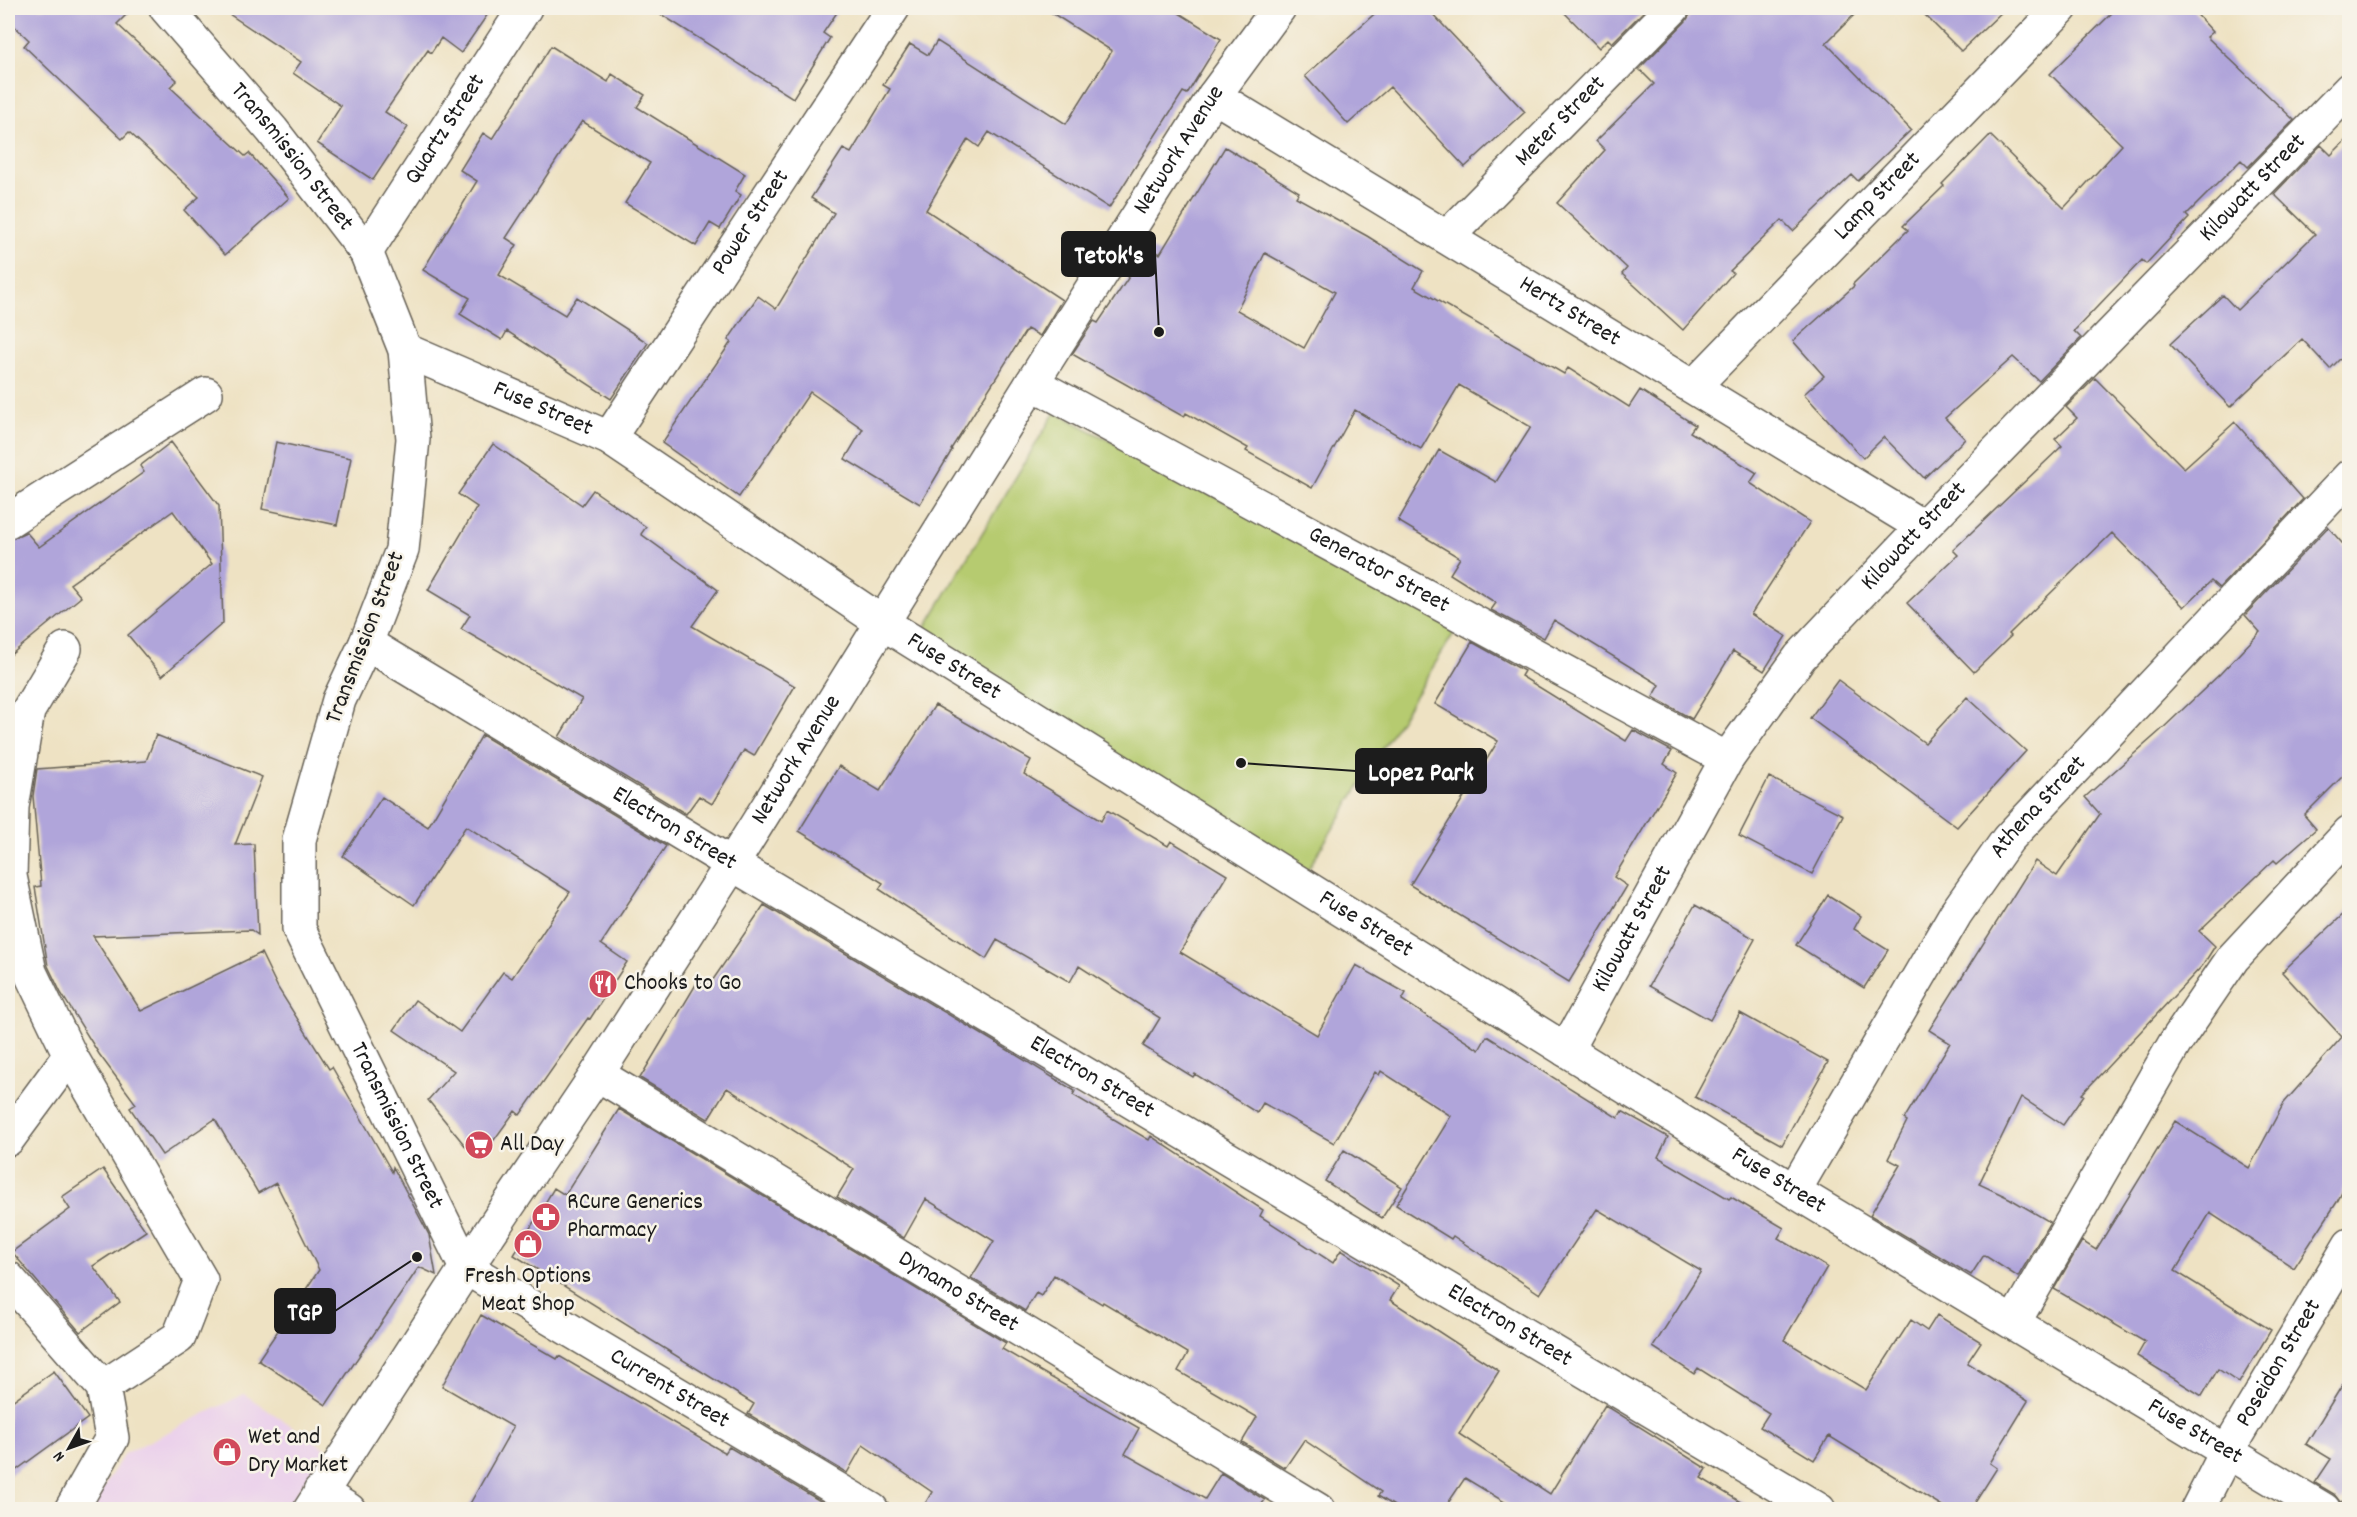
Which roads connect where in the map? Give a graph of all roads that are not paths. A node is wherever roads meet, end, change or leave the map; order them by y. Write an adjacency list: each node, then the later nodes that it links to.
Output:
1 (166, 8): 10 (street, Transmission Street)
2 (525, 8): 10 (street, Quartz Street)
3 (893, 8): 15 (street, Power Street)
4 (1279, 8): 8 (street, Network Avenue)
5 (1673, 8): 9 (street, Meter Street)
6 (2061, 8): 13 (street, Lamp Street)
7 (2349, 89): 18 (street, Kilowatt Street)
8 (1214, 96): 9 (street, Hertz Street); 12 (street, Network Avenue)
9 (1448, 237): 13 (street, Hertz Street)
10 (366, 252): 11 (street, Transmission Street)
11 (405, 350): 15 (street, Fuse Street); 20 (street, Transmission Street)
12 (1032, 382): 19 (street, Network Avenue); 22 (street, Generator Street)
13 (1694, 387): 18 (street, Hertz Street)
14 (206, 394): 17 (street)
15 (609, 438): 19 (street, Fuse Street)
16 (2349, 476): 29 (street, Athena Street)
17 (8, 521)
18 (1923, 527): 22 (street, Kilowatt Street)
19 (883, 623): 24 (street, Network Avenue); 25 (street, Fuse Street)
20 (366, 643): 24 (street, Electron Street); 31 (street, Transmission Street)
21 (65, 649): 26 (street)
22 (1727, 759): 25 (street, Kilowatt Street)
23 (2349, 832): 33 (street)
24 (732, 864): 27 (street, Network Avenue); 41 (street, Electron Street)
25 (1566, 1050): 29 (street, Fuse Street)
26 (70, 1055): 28 (street); 34 (street)
27 (597, 1074): 31 (street, Network Avenue); 40 (street, Dynamo Street)
28 (8, 1139)
29 (1794, 1191): 33 (street, Fuse Street)
30 (2349, 1245): 35 (street, Poseidon Street)
31 (466, 1268): 36 (street, Network Avenue); 39 (street, Current Street)
32 (8, 1278): 34 (street)
33 (2014, 1322): 35 (street, Fuse Street)
34 (103, 1387): 37 (street)
35 (2227, 1451): 42 (street, Poseidon Street); 43 (street, Fuse Street)
36 (315, 1501): 38 (street)
37 (71, 1509)
38 (349, 1509)
39 (872, 1509)
40 (1318, 1509)
41 (1819, 1509)
42 (2197, 1509)
43 (2324, 1509)

